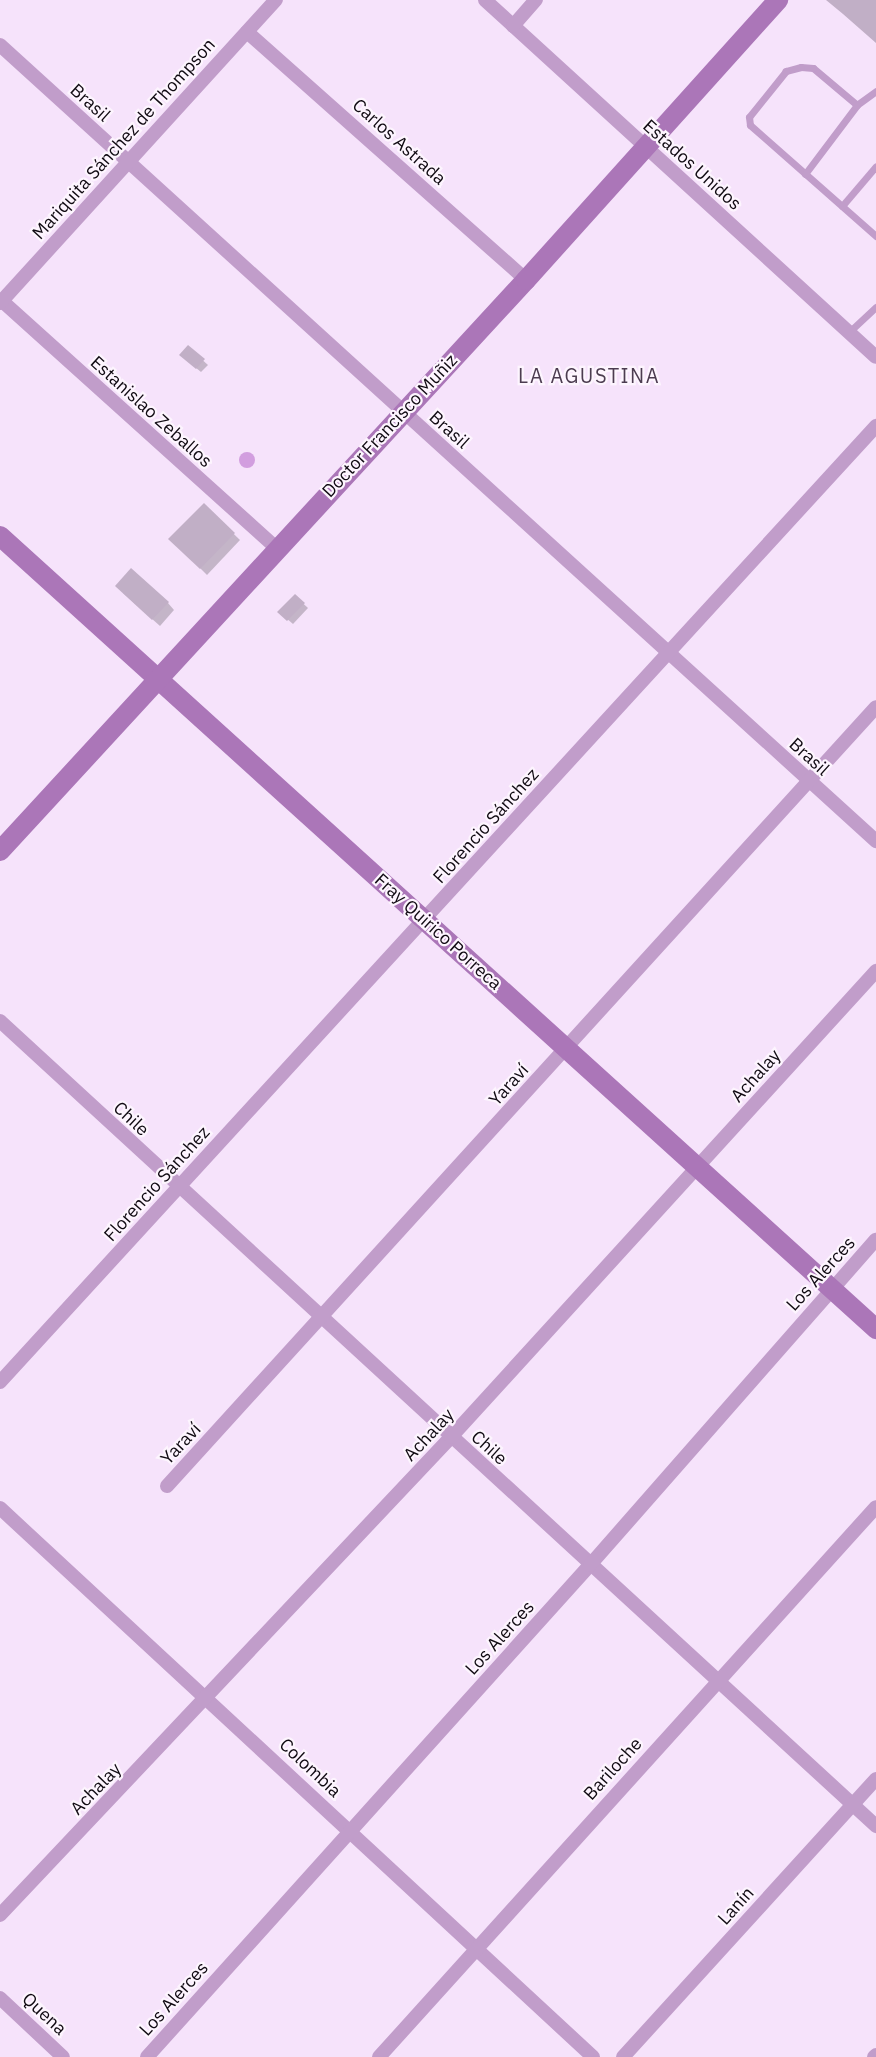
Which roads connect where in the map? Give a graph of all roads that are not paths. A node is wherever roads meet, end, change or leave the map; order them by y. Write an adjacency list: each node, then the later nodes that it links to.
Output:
1 (276, 0): 6 (street, Mariquita Sánchez de Thompson)
2 (485, 0): 5 (street, Estados Unidos)
3 (536, 0): 5 (street)
4 (778, 0): 10 (main road, Doctor Francisco Muñiz)
5 (513, 26): 10 (street, Estados Unidos)
6 (247, 32): 11 (street, Mariquita Sánchez de Thompson); 16 (street, Carlos Astrada)
7 (0, 45): 11 (street, Brasil)
8 (876, 91): 9 (lane)
9 (857, 105): 13 (lane); 13 (lane)
10 (646, 148): 16 (main road, Doctor Francisco Muñiz); 19 (street, Estados Unidos)
11 (129, 162): 17 (street, Mariquita Sánchez de Thompson); 21 (street, Brasil)
12 (876, 166): 14 (lane)
13 (805, 174): 14 (lane)
14 (842, 206): 15 (lane)
15 (876, 236)
16 (526, 280): 21 (main road, Doctor Francisco Muñiz)
17 (1, 302): 24 (street, Estanislao Zeballos)
18 (876, 307): 19 (lane)
19 (849, 332): 20 (street, Estados Unidos)
20 (876, 357)
21 (403, 412): 24 (main road, Doctor Francisco Muñiz); 25 (street, Brasil)
22 (876, 426): 25 (street, Florencio Sánchez)
23 (0, 536): 26 (main road, Fray Quirico Porreca)
24 (276, 548): 26 (main road, Doctor Francisco Muñiz)
25 (668, 653): 28 (street, Brasil); 31 (street, Florencio Sánchez)
26 (158, 680): 30 (main road, Doctor Francisco Muñiz); 31 (main road, Fray Quirico Porreca)
27 (876, 707): 28 (street, Yaraví)
28 (808, 782): 29 (street, Brasil); 34 (street, Yaraví)
29 (876, 841)
30 (0, 851)
31 (424, 919): 34 (main road, Fray Quirico Porreca); 36 (street, Florencio Sánchez)
32 (876, 971): 35 (street, Achalay)
33 (0, 1021): 36 (street, Chile)
34 (567, 1048): 35 (main road, Fray Quirico Porreca); 39 (street, Yaraví)
35 (699, 1165): 38 (main road, Fray Quirico Porreca); 42 (street, Achalay)
36 (178, 1187): 39 (street, Chile); 41 (street, Florencio Sánchez)
37 (876, 1240): 38 (street, Los Alerces)
38 (831, 1288): 40 (main road, Fray Quirico Porreca); 46 (street, Los Alerces)
39 (322, 1319): 42 (street, Chile); 43 (street, Yaraví)
40 (876, 1329)
41 (0, 1382)
42 (451, 1437): 46 (street, Chile); 48 (street, Achalay)
43 (167, 1486)
44 (876, 1507): 47 (street, Bariloche)
45 (0, 1508): 48 (street, Colombia)
46 (591, 1565): 47 (street, Chile); 52 (street, Los Alerces)
47 (717, 1681): 50 (street, Chile); 54 (street, Bariloche)
48 (208, 1698): 52 (street, Colombia); 53 (street, Achalay)
49 (876, 1779): 50 (street, Lanín)
50 (852, 1805): 51 (street, Chile); 60 (street, Lanín)
51 (876, 1826)
52 (350, 1830): 54 (street, Colombia); 57 (street, Los Alerces)
53 (0, 1915)
54 (476, 1948): 58 (street, Bariloche); 59 (street, Colombia)
55 (0, 1998): 56 (street, Quena)
56 (63, 2057)
57 (147, 2057)
58 (379, 2057)
59 (593, 2057)
60 (623, 2057)

